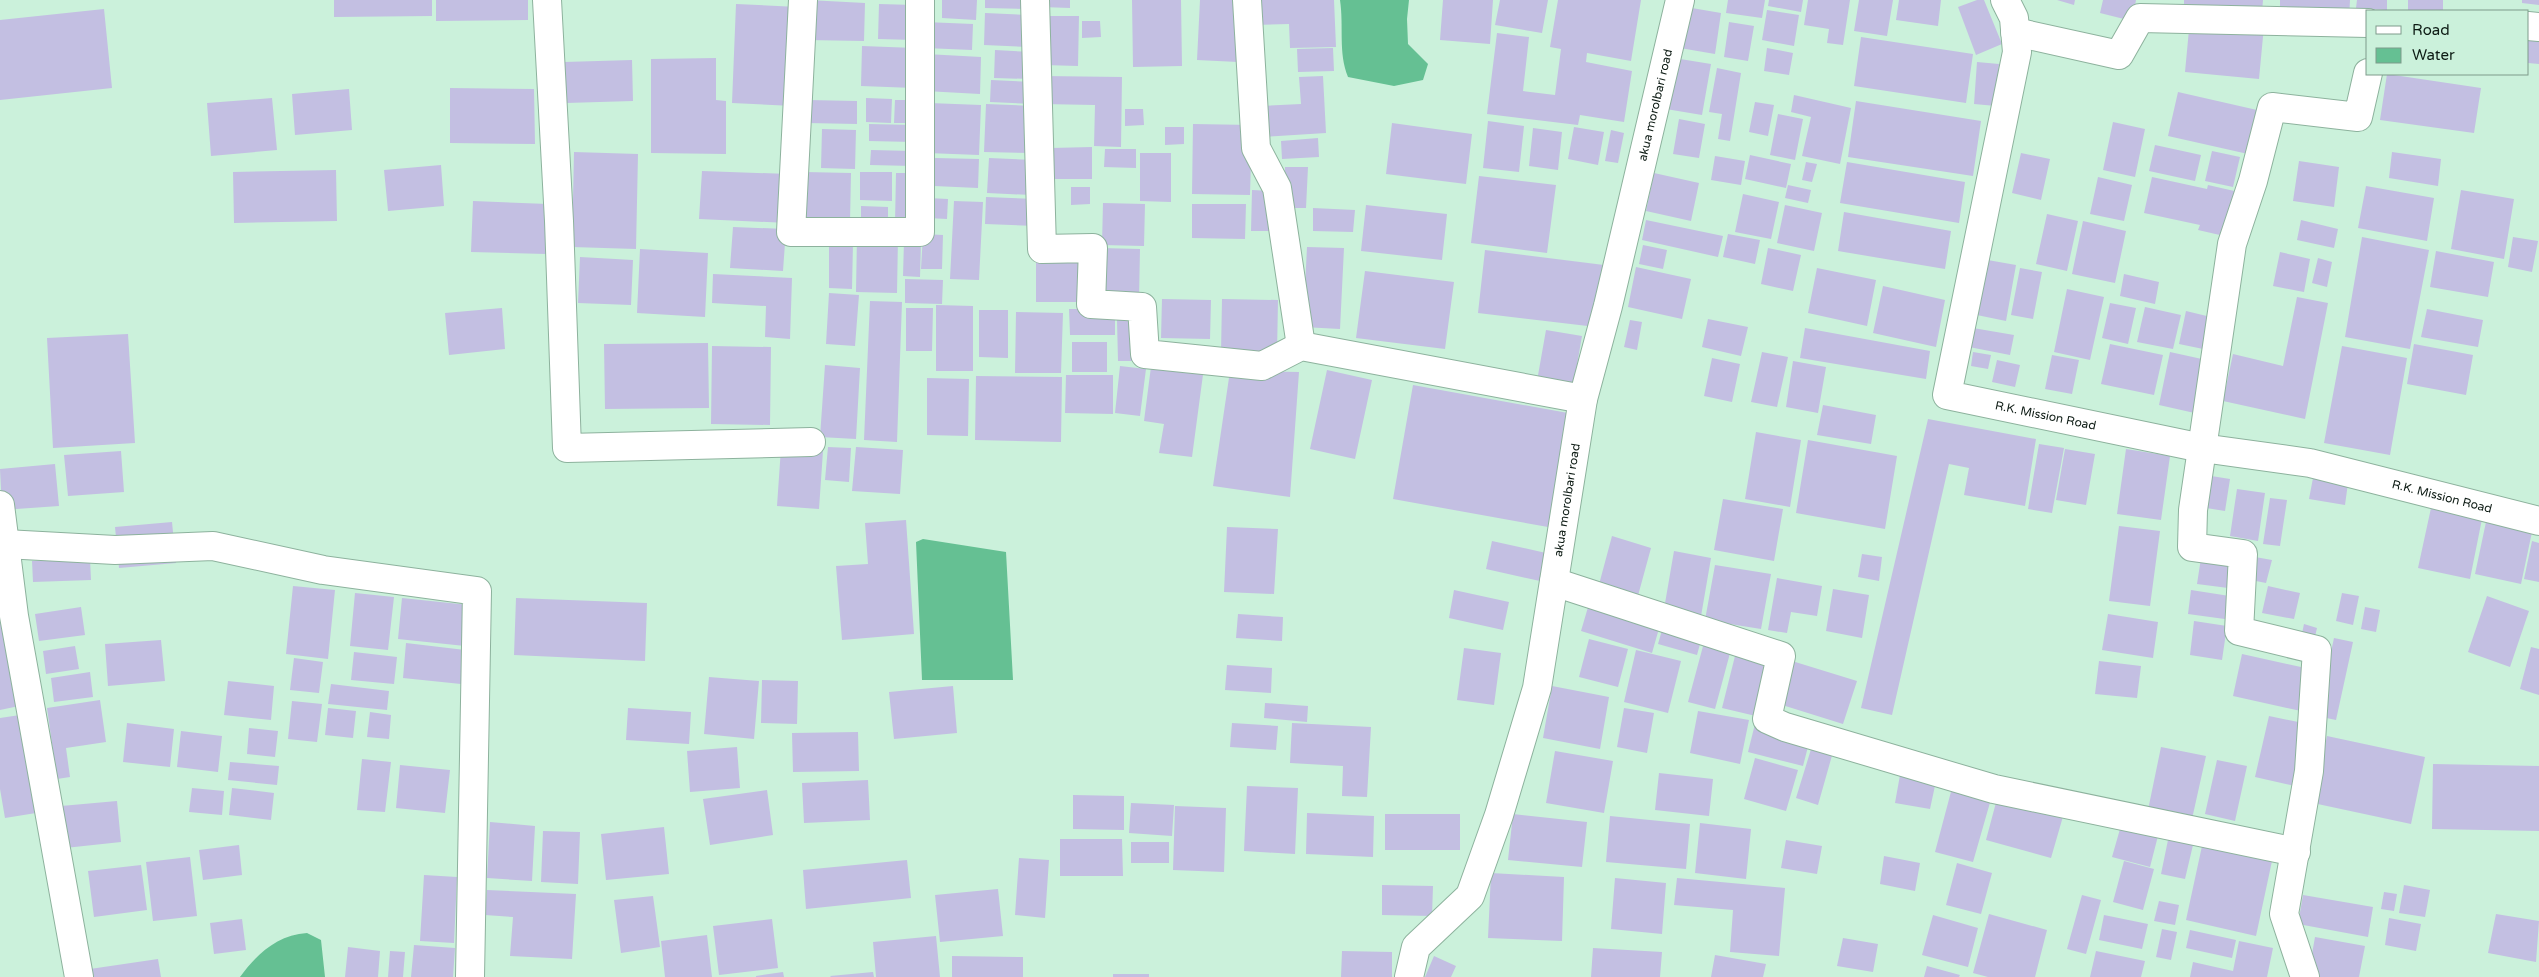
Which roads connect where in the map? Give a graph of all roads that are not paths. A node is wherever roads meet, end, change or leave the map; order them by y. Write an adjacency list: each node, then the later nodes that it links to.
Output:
1 (547, 0): 13 (street)
2 (803, 0): 3 (street)
3 (920, 0)
4 (1035, 0): 11 (street)
5 (1247, 0): 11 (street)
6 (1680, 0): 12 (street, akua morolbari road)
7 (2005, 0): 9 (street, R.K. Mission Road)
8 (2366, 22): 9 (street)
9 (2015, 32): 14 (street, R.K. Mission Road)
10 (2368, 75): 14 (street)
11 (1301, 346): 12 (street)
12 (1583, 400): 18 (street, akua morolbari road)
13 (811, 442)
14 (2202, 448): 16 (street, R.K. Mission Road); 19 (street)
15 (0, 505): 17 (street)
16 (2539, 521)
17 (5, 544): 20 (street); 21 (street)
18 (1554, 582): 19 (street); 22 (street, akua morolbari road)
19 (2296, 852): 23 (street)
20 (79, 977)
21 (470, 977)
22 (1409, 977)
23 (2305, 977)

